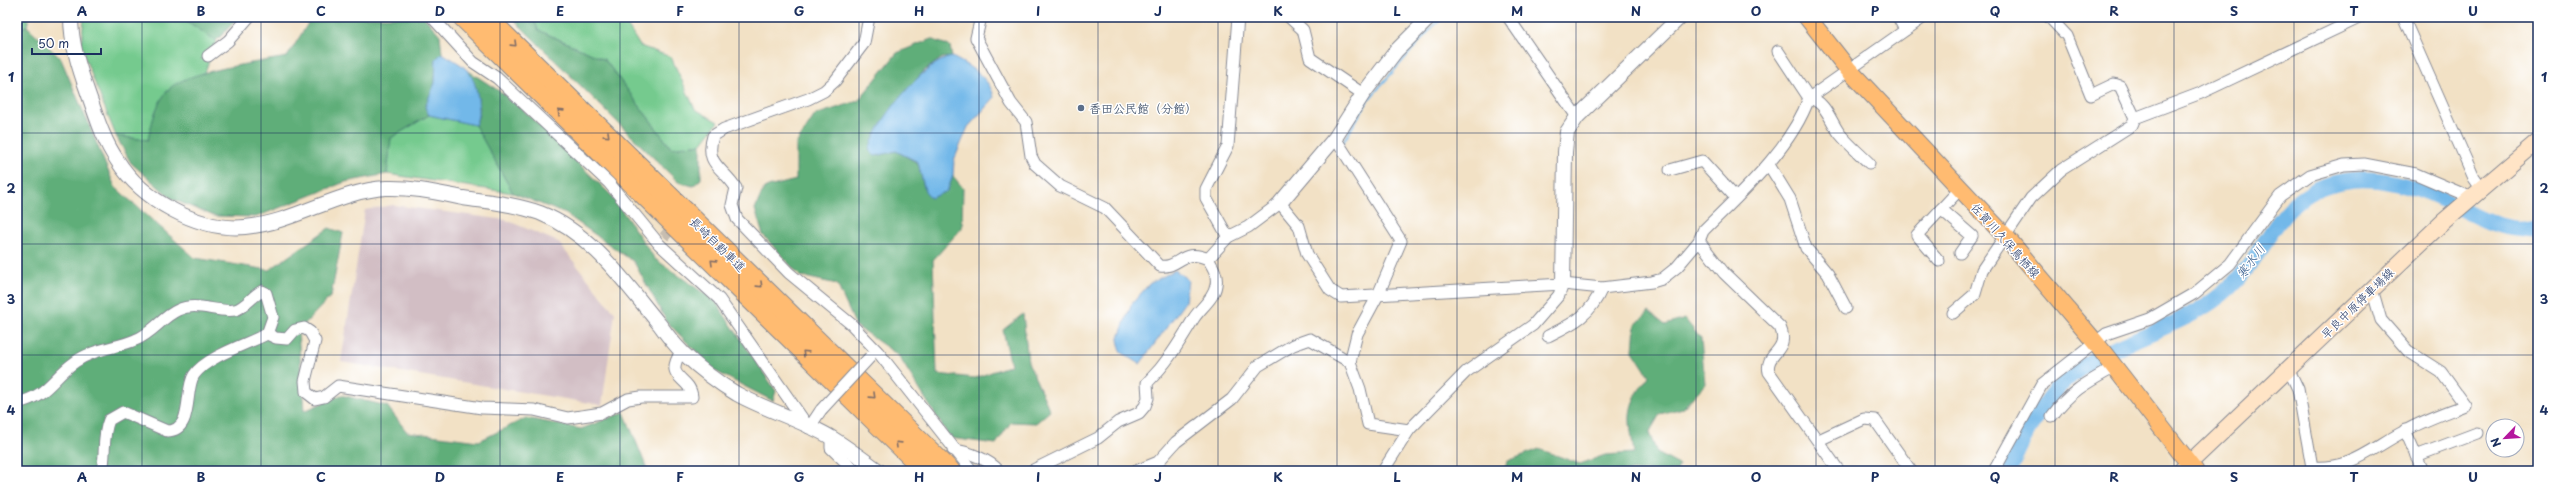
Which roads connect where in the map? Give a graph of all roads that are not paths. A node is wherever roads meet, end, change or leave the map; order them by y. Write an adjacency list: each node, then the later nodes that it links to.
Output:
1 (71, 17): 52 (street)
2 (249, 17): 21 (street)
3 (432, 17): 59 (street)
4 (463, 17): 71 (highway, 長崎自動車道, one-way to 4)
5 (486, 17): 72 (highway, 長崎自動車道, one-way to 72)
6 (869, 17): 53 (street)
7 (980, 17): 41 (street)
8 (1238, 17): 37 (street)
9 (1289, 17): 23 (street)
10 (1430, 17): 23 (street)
11 (1508, 17): 25 (street)
12 (1680, 17): 25 (street)
13 (1807, 17): 22 (main road, 佐賀川久保鳥栖線)
14 (1898, 17): 19 (street)
15 (1924, 17): 19 (street)
16 (2049, 17): 26 (street)
17 (2361, 17): 26 (street)
18 (2403, 17): 33 (street)
19 (1905, 30): 22 (street)
20 (1778, 52): 24 (street)
21 (208, 56)
22 (1848, 69): 24 (street); 32 (main road, 佐賀川久保鳥栖線)
23 (1363, 94): 27 (street)
24 (1809, 98): 29 (street); 30 (street)
25 (1576, 117): 43 (street)
26 (2135, 118): 38 (street)
27 (1335, 138): 35 (street); 46 (street)
28 (2538, 141): 33 (main road, 早良中原停車場線)
29 (1869, 163)
30 (1769, 164): 34 (street); 47 (street)
31 (1670, 170): 34 (street)
32 (1960, 189): 36 (street); 38 (main road, 佐賀川久保鳥栖線)
33 (2476, 192): 45 (main road, 早良中原停車場線); 51 (street)
34 (1736, 198): 39 (street)
35 (1280, 203): 37 (street); 46 (street)
36 (1941, 209): 40 (street); 42 (street)
37 (1228, 237): 41 (street)
38 (2006, 237): 48 (street); 51 (main road, 佐賀川久保鳥栖線)
39 (1699, 241): 44 (street); 64 (street)
40 (1960, 253)
41 (1208, 259): 75 (street)
42 (1939, 261)
43 (1563, 284): 44 (street); 46 (street); 60 (street)
44 (1602, 288): 50 (street)
45 (2372, 289): 56 (main road, 早良中原停車場線); 61 (street)
46 (1378, 295): 54 (street)
47 (1846, 308)
48 (1953, 313)
49 (267, 334): 52 (street); 57 (street); 68 (street)
50 (1548, 336)
51 (2095, 342): 55 (main road, 佐賀川久保鳥栖線); 80 (street)
52 (681, 352): 59 (street)
53 (874, 355): 59 (street, bridge); 65 (street)
54 (1350, 362): 60 (street); 76 (street)
55 (2115, 367): 58 (street); 67 (main road, 佐賀川久保鳥栖線)
56 (2288, 368): 61 (street); 67 (main road, 早良中原停車場線)
57 (17, 404)
58 (2052, 416)
59 (809, 428): 63 (street)
60 (1409, 430): 77 (street)
61 (2405, 430): 66 (street)
62 (2477, 433): 66 (street)
63 (831, 437): 69 (street); 70 (street)
64 (1819, 440): 78 (street); 79 (street)
65 (953, 450): 73 (street); 74 (street)
66 (2416, 456): 81 (street)
67 (2189, 468)
68 (102, 471)
69 (855, 471)
70 (879, 471)
71 (926, 471)
72 (950, 471)
73 (972, 471)
74 (999, 471)
75 (1031, 471)
76 (1136, 471)
77 (1383, 471)
78 (1839, 471)
79 (1911, 471)
80 (1994, 471)
81 (2423, 471)

